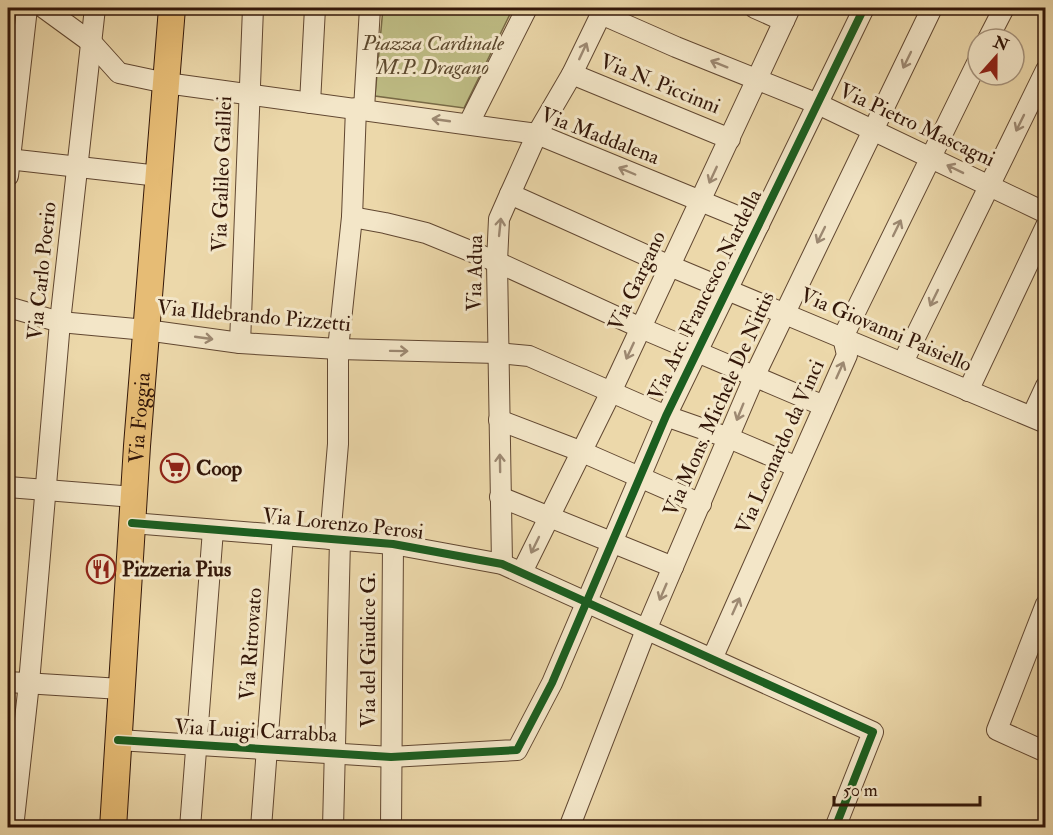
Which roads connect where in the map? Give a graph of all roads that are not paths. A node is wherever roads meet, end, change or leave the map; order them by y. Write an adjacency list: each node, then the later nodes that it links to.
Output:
1 (27, 8): 31 (street)
2 (44, 8): 16 (street, Via Maddalena)
3 (95, 8): 16 (street, Via Carlo Poerio)
4 (172, 8): 20 (main road, Via Foggia)
5 (253, 8): 22 (street, Via Galileo Galilei)
6 (315, 8): 23 (street)
7 (370, 8): 25 (street)
8 (527, 8): 26 (street)
9 (755, 8): 14 (street)
10 (864, 8): 24 (street, Via Arc. Francesco Nardella)
11 (932, 8): 27 (street, Via Mons. Michele De Nittis, one-way to 27)
12 (1004, 8): 15 (street)
13 (602, 11): 18 (street, Via Adua, one-way to 13); 19 (street, Via Pietro Mascagni, one-way to 13)
14 (787, 14): 19 (street, Via Gargano)
15 (994, 27)
16 (92, 43): 20 (street, Via Maddalena); 32 (street, Via Carlo Poerio)
17 (1046, 70): 34 (street, one-way to 34)
18 (572, 74): 28 (street, Via Adua); 29 (street, Via N. Piccinni)
19 (756, 80): 24 (street, Via Pietro Mascagni); 29 (street, Via Gargano)
20 (166, 82): 22 (street, Via Maddalena); 33 (main road, Via Foggia)
21 (966, 86): 30 (street, Via Leonardo da Vinci)
22 (248, 94): 23 (street, Via Maddalena); 50 (street, Via Galileo Galilei)
23 (310, 103): 25 (street, Via Maddalena)
24 (818, 104): 27 (street, Via Pietro Mascagni); 39 (street, Via Arc. Francesco Nardella)
25 (360, 109): 26 (street, Via Maddalena, one-way to 25); 38 (street)
26 (469, 123): 28 (street, Via Maddalena)
27 (872, 131): 30 (street, Via Pietro Mascagni); 45 (street, Via Mons. Michele De Nittis, one-way to 45)
28 (537, 134): 35 (street, Via Adua); 36 (street, Via Maddalena, one-way to 28)
29 (730, 139): 36 (street, Via Gargano, one-way to 36)
30 (931, 158): 34 (street, Via Pietro Mascagni, one-way to 30); 49 (street, Via Leonardo da Vinci, one-way to 30)
31 (8, 165): 32 (street)
32 (77, 168): 33 (street); 46 (street, Via Carlo Poerio)
33 (159, 176): 48 (main road, Via Foggia)
34 (990, 186): 37 (street, Via Pietro Mascagni); 54 (street, one-way to 54)
35 (510, 194): 41 (street, Via Adua, one-way to 35); 42 (street, Via Giovanni Paisiello)
36 (700, 202): 39 (street, Via Maddalena); 42 (street, Via Gargano)
37 (1046, 213)
38 (352, 217): 41 (street); 51 (street)
39 (759, 225): 43 (street, Via Arc. Francesco Nardella)
40 (1046, 226): 57 (street)
41 (497, 261): 47 (street); 52 (street, Via Adua)
42 (670, 266): 43 (street, Via Giovanni Paisiello); 47 (street, Via Gargano)
43 (727, 289): 45 (street, Via Giovanni Paisiello); 53 (street, Via Arc. Francesco Nardella)
44 (8, 307): 46 (street, Via Ildebrando Pizzetti)
45 (784, 313): 49 (street, Via Giovanni Paisiello); 55 (street, Via Mons. Michele De Nittis)
46 (60, 322): 48 (street, Via Ildebrando Pizzetti); 68 (street, Via Carlo Poerio)
47 (641, 328): 53 (street); 58 (street, Via Gargano, one-way to 58)
48 (146, 330): 50 (street, Via Ildebrando Pizzetti, one-way to 50); 69 (main road, Via Foggia)
49 (843, 337): 54 (street, Via Giovanni Paisiello); 59 (street, Via Leonardo da Vinci, one-way to 49)
50 (240, 343): 51 (street, Via Ildebrando Pizzetti)
51 (338, 349): 52 (street, Via Ildebrando Pizzetti, one-way to 52); 76 (street)
52 (498, 352): 58 (street, Via Ildebrando Pizzetti); 62 (street, Via Adua)
53 (697, 352): 55 (street); 60 (street, Via Arc. Francesco Nardella)
54 (903, 362): 57 (street, Via Giovanni Paisiello)
55 (755, 375): 59 (street); 63 (street, Via Mons. Michele De Nittis, one-way to 63)
56 (1046, 386): 61 (street)
57 (968, 391): 61 (street, Via Giovanni Paisiello)
58 (611, 392): 60 (street, Via Ildebrando Pizzetti); 64 (street, Via Gargano)
59 (824, 406): 65 (street, Via Leonardo da Vinci)
60 (666, 416): 63 (street, Via Ildebrando Pizzetti); 66 (street, Via Arc. Francesco Nardella)
61 (1039, 419)
62 (499, 420): 64 (street); 70 (street, Via Adua, one-way to 62)
63 (729, 438): 65 (street, Via Ildebrando Pizzetti); 71 (street, Via Mons. Michele De Nittis)
64 (580, 451): 66 (street); 72 (street, Via Gargano)
65 (797, 467): 85 (street, Via Leonardo da Vinci, one-way to 65)
66 (639, 478): 71 (street); 77 (street, Via Arc. Francesco Nardella)
67 (8, 487): 68 (street)
68 (46, 491): 69 (street); 87 (street, Via Carlo Poerio)
69 (134, 497): 73 (main road, Via Foggia)
70 (500, 497): 72 (street); 79 (street, Via Adua)
71 (701, 504): 80 (street, Via Mons. Michele De Nittis)
72 (549, 516): 77 (street); 81 (street, Via Gargano, one-way to 81)
73 (132, 523): 74 (street, Via Lorenzo Perosi); 88 (main road, Via Foggia)
74 (213, 530): 75 (street, Via Lorenzo Perosi); 90 (street)
75 (283, 535): 76 (street, Via Lorenzo Perosi); 91 (street, Via Ritrovato)
76 (335, 540): 78 (street, Via Lorenzo Perosi); 93 (street)
77 (613, 542): 80 (street); 82 (street, Via Arc. Francesco Nardella)
78 (393, 544): 79 (street, Via Lorenzo Perosi); 94 (street, Via del Giudice G.)
79 (502, 564): 81 (street, Via Lorenzo Perosi)
80 (674, 567): 84 (street, Via Mons. Michele De Nittis, one-way to 84)
81 (522, 572): 82 (street, Via Lorenzo Perosi)
82 (587, 602): 84 (street, Via Lorenzo Perosi); 94 (street, Via Luigi Carrabba)
83 (1046, 604): 92 (street)
84 (646, 630): 85 (street, Via Lorenzo Perosi); 101 (street, Via Mons. Michele De Nittis)
85 (712, 659): 102 (street, Via Lorenzo Perosi)
86 (8, 682): 87 (street)
87 (29, 683): 88 (street); 95 (street, Via Carlo Poerio)
88 (121, 689): 89 (main road, Via Foggia)
89 (118, 740): 90 (street, Via Luigi Carrabba); 96 (main road, Via Foggia)
90 (197, 745): 91 (street, Via Luigi Carrabba); 97 (street)
91 (268, 749): 93 (street, Via Luigi Carrabba); 98 (street, Via Ritrovato)
92 (1046, 752)
93 (334, 753): 94 (street, Via Luigi Carrabba); 99 (street)
94 (391, 757): 100 (street, Via del Giudice G.)
95 (12, 816)
96 (113, 828)
97 (190, 828)
98 (261, 828)
99 (333, 828)
100 (391, 828)
101 (569, 828)
102 (835, 828)

